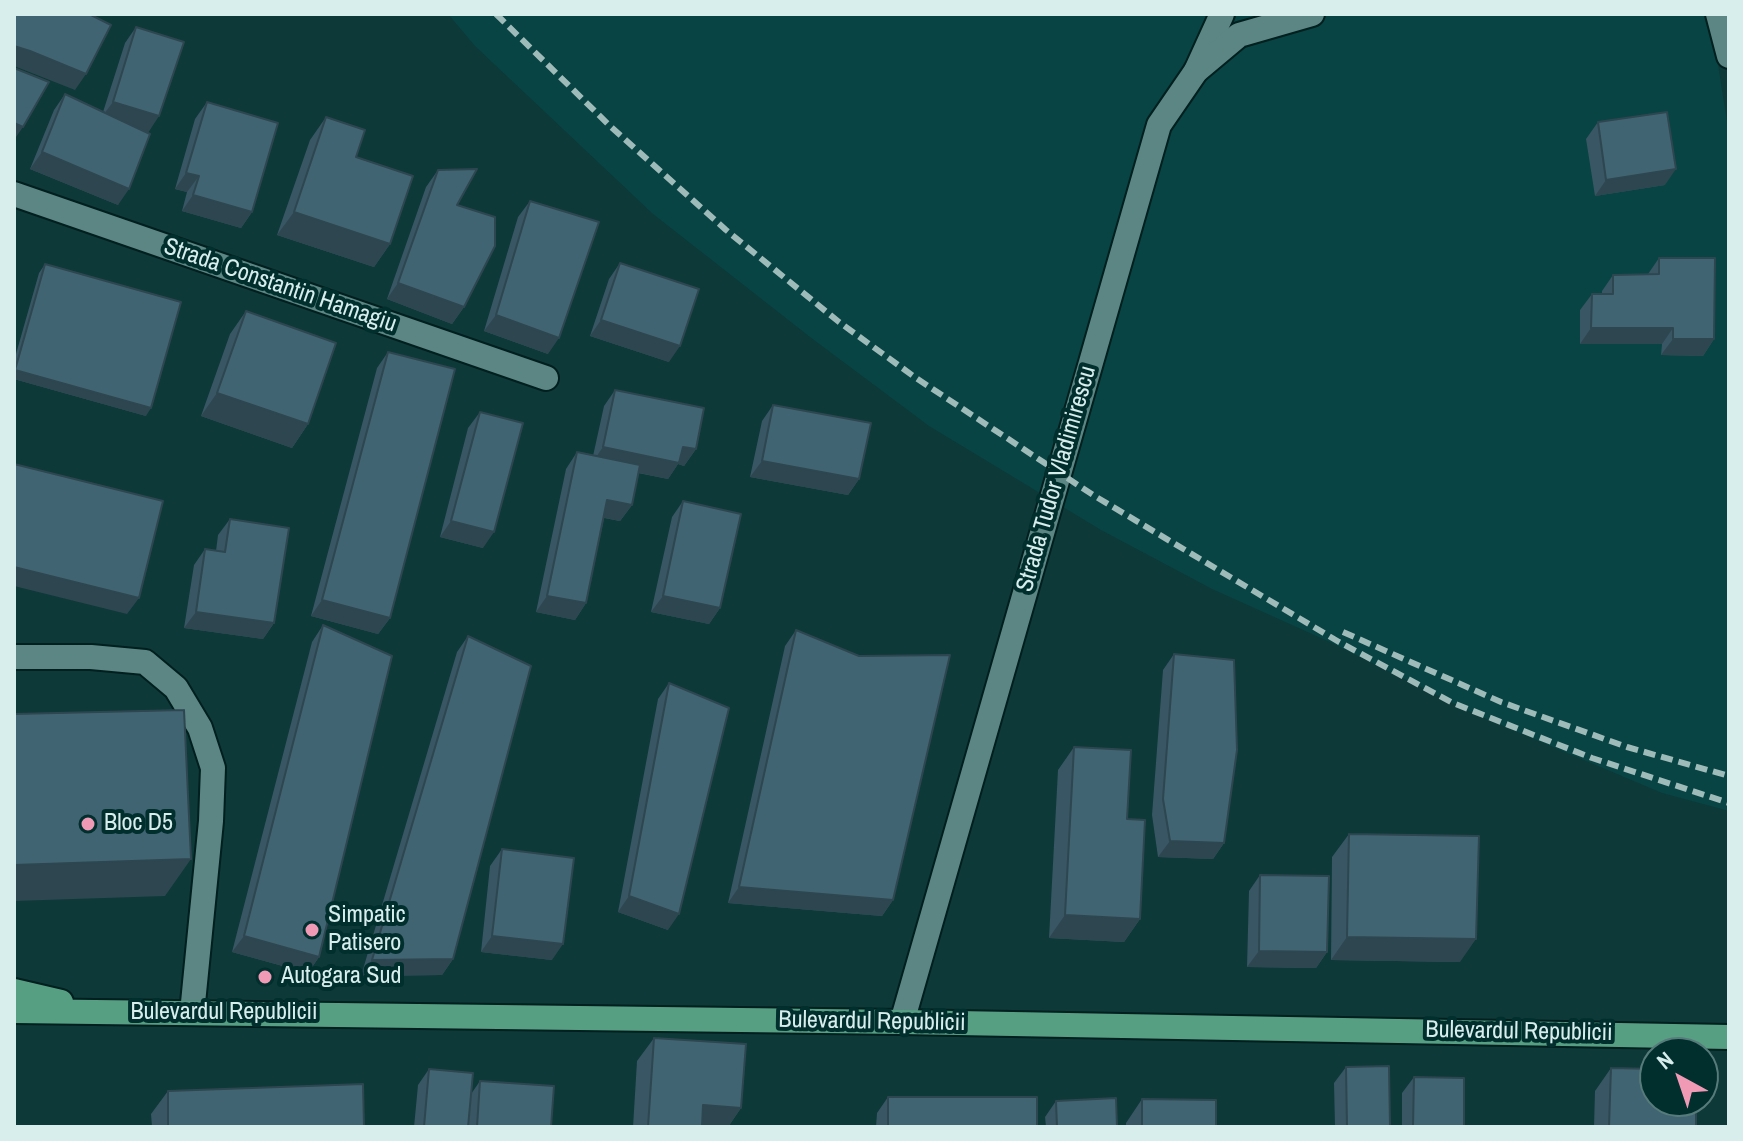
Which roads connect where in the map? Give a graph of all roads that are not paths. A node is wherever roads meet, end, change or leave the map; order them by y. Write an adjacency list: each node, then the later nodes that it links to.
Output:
1 (1222, 14): 5 (street)
2 (1312, 14): 5 (street, Strada Tudor Vladimirescu)
3 (1718, 14): 4 (street)
4 (1729, 56)
5 (1196, 71): 13 (street, Strada Tudor Vladimirescu)
6 (14, 194): 7 (street, Strada Constantin Hamagiu)
7 (546, 378)
8 (14, 657): 12 (street)
9 (14, 991): 11 (main road)
10 (14, 1011): 11 (main road, Bulevardul Republicii)
11 (102, 1012): 12 (main road, Bulevardul Republicii)
12 (192, 1013): 13 (main road, Bulevardul Republicii)
13 (902, 1022): 14 (main road, Bulevardul Republicii)
14 (1729, 1037)

